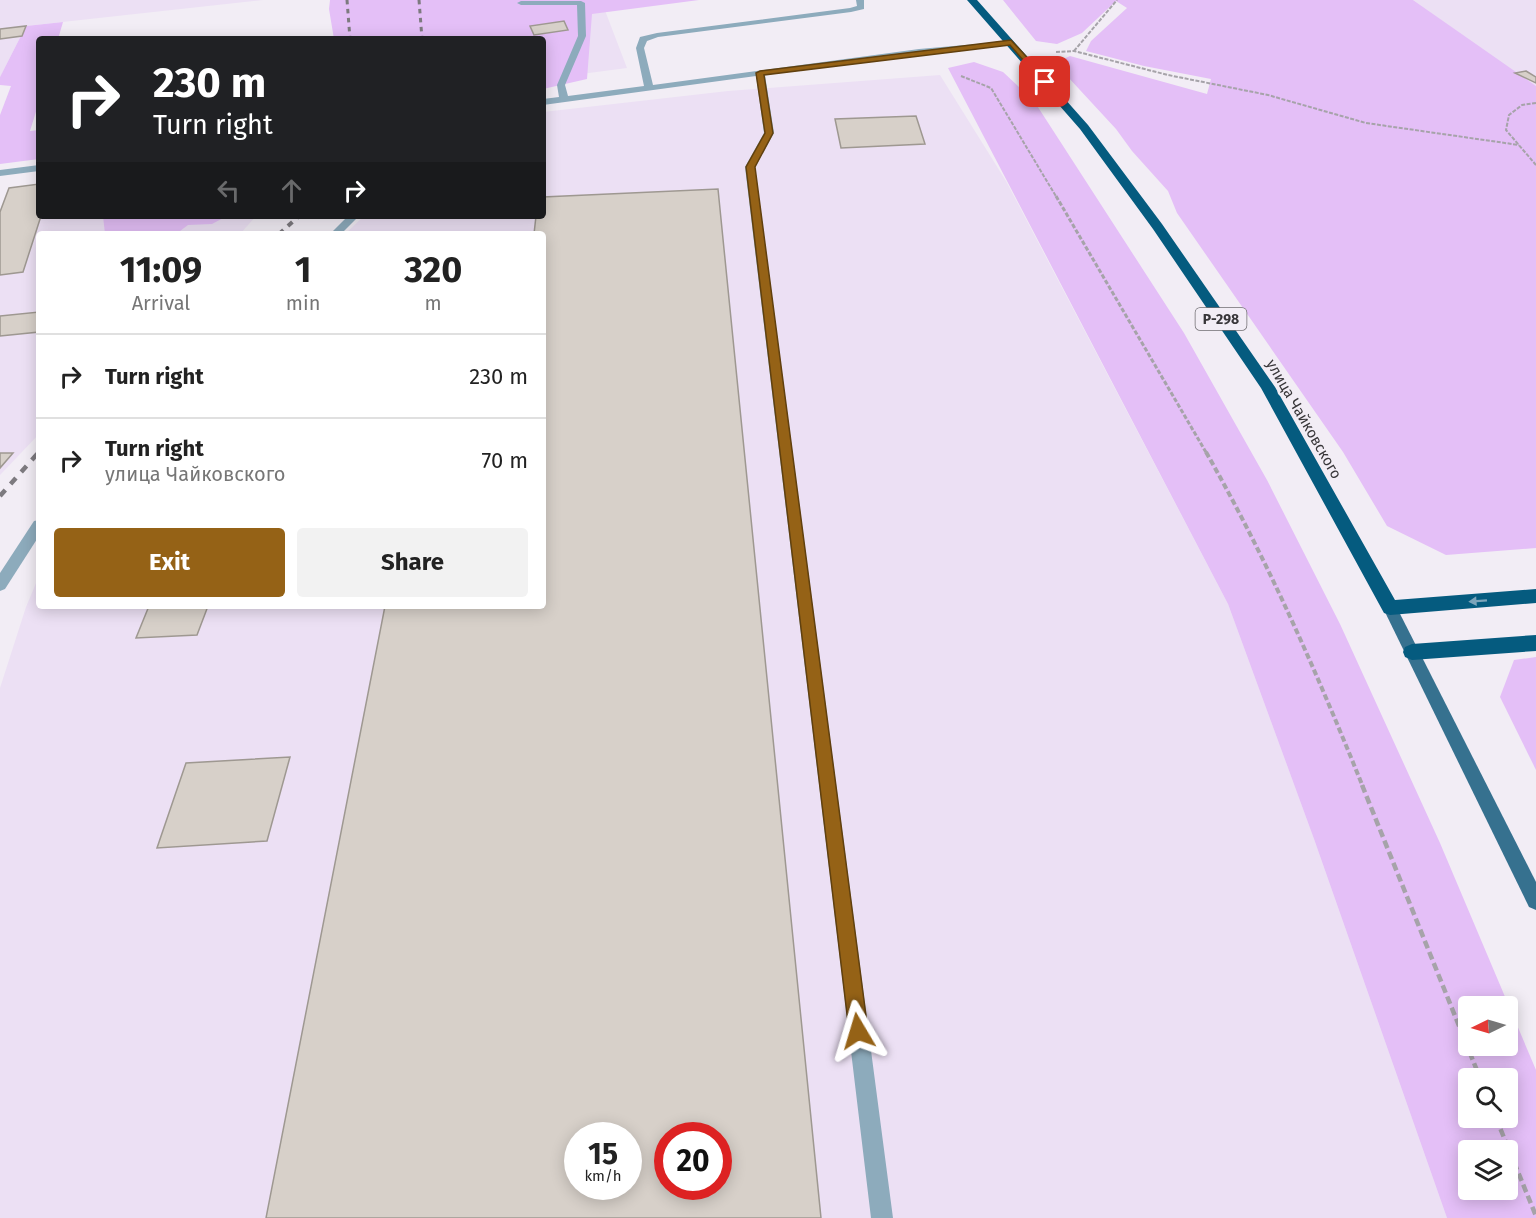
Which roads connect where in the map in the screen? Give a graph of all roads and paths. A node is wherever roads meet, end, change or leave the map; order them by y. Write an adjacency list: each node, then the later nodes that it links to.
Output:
1 (860, 0): 8 (street)
2 (972, 0): 5 (highway, улица Чайковского / Р-298)
3 (1117, 0): 12 (path)
4 (521, 3): 9 (street)
5 (1011, 43): 6 (street); 21 (highway, улица Чайковского / Р-298)
6 (760, 73): 8 (street); 28 (street)
7 (961, 75): 25 (path)
8 (649, 88): 9 (street)
9 (564, 99): 10 (street)
10 (546, 102)
11 (1536, 103): 12 (path)
12 (1519, 145): 13 (path)
13 (1536, 165)
14 (36, 168): 15 (street)
15 (0, 173)
16 (351, 219): 17 (street)
17 (338, 231)
18 (36, 530): 19 (street)
19 (0, 585)
20 (1536, 596): 21 (highway, one-way to 21)
21 (1390, 608): 23 (main road, улица Чайковского)
22 (1536, 643): 23 (highway)
23 (1412, 652): 24 (main road, улица Чайковского)
24 (1536, 901)
25 (1476, 1068)
26 (1500, 1128): 27 (path)
27 (1536, 1216)
28 (882, 1218)

